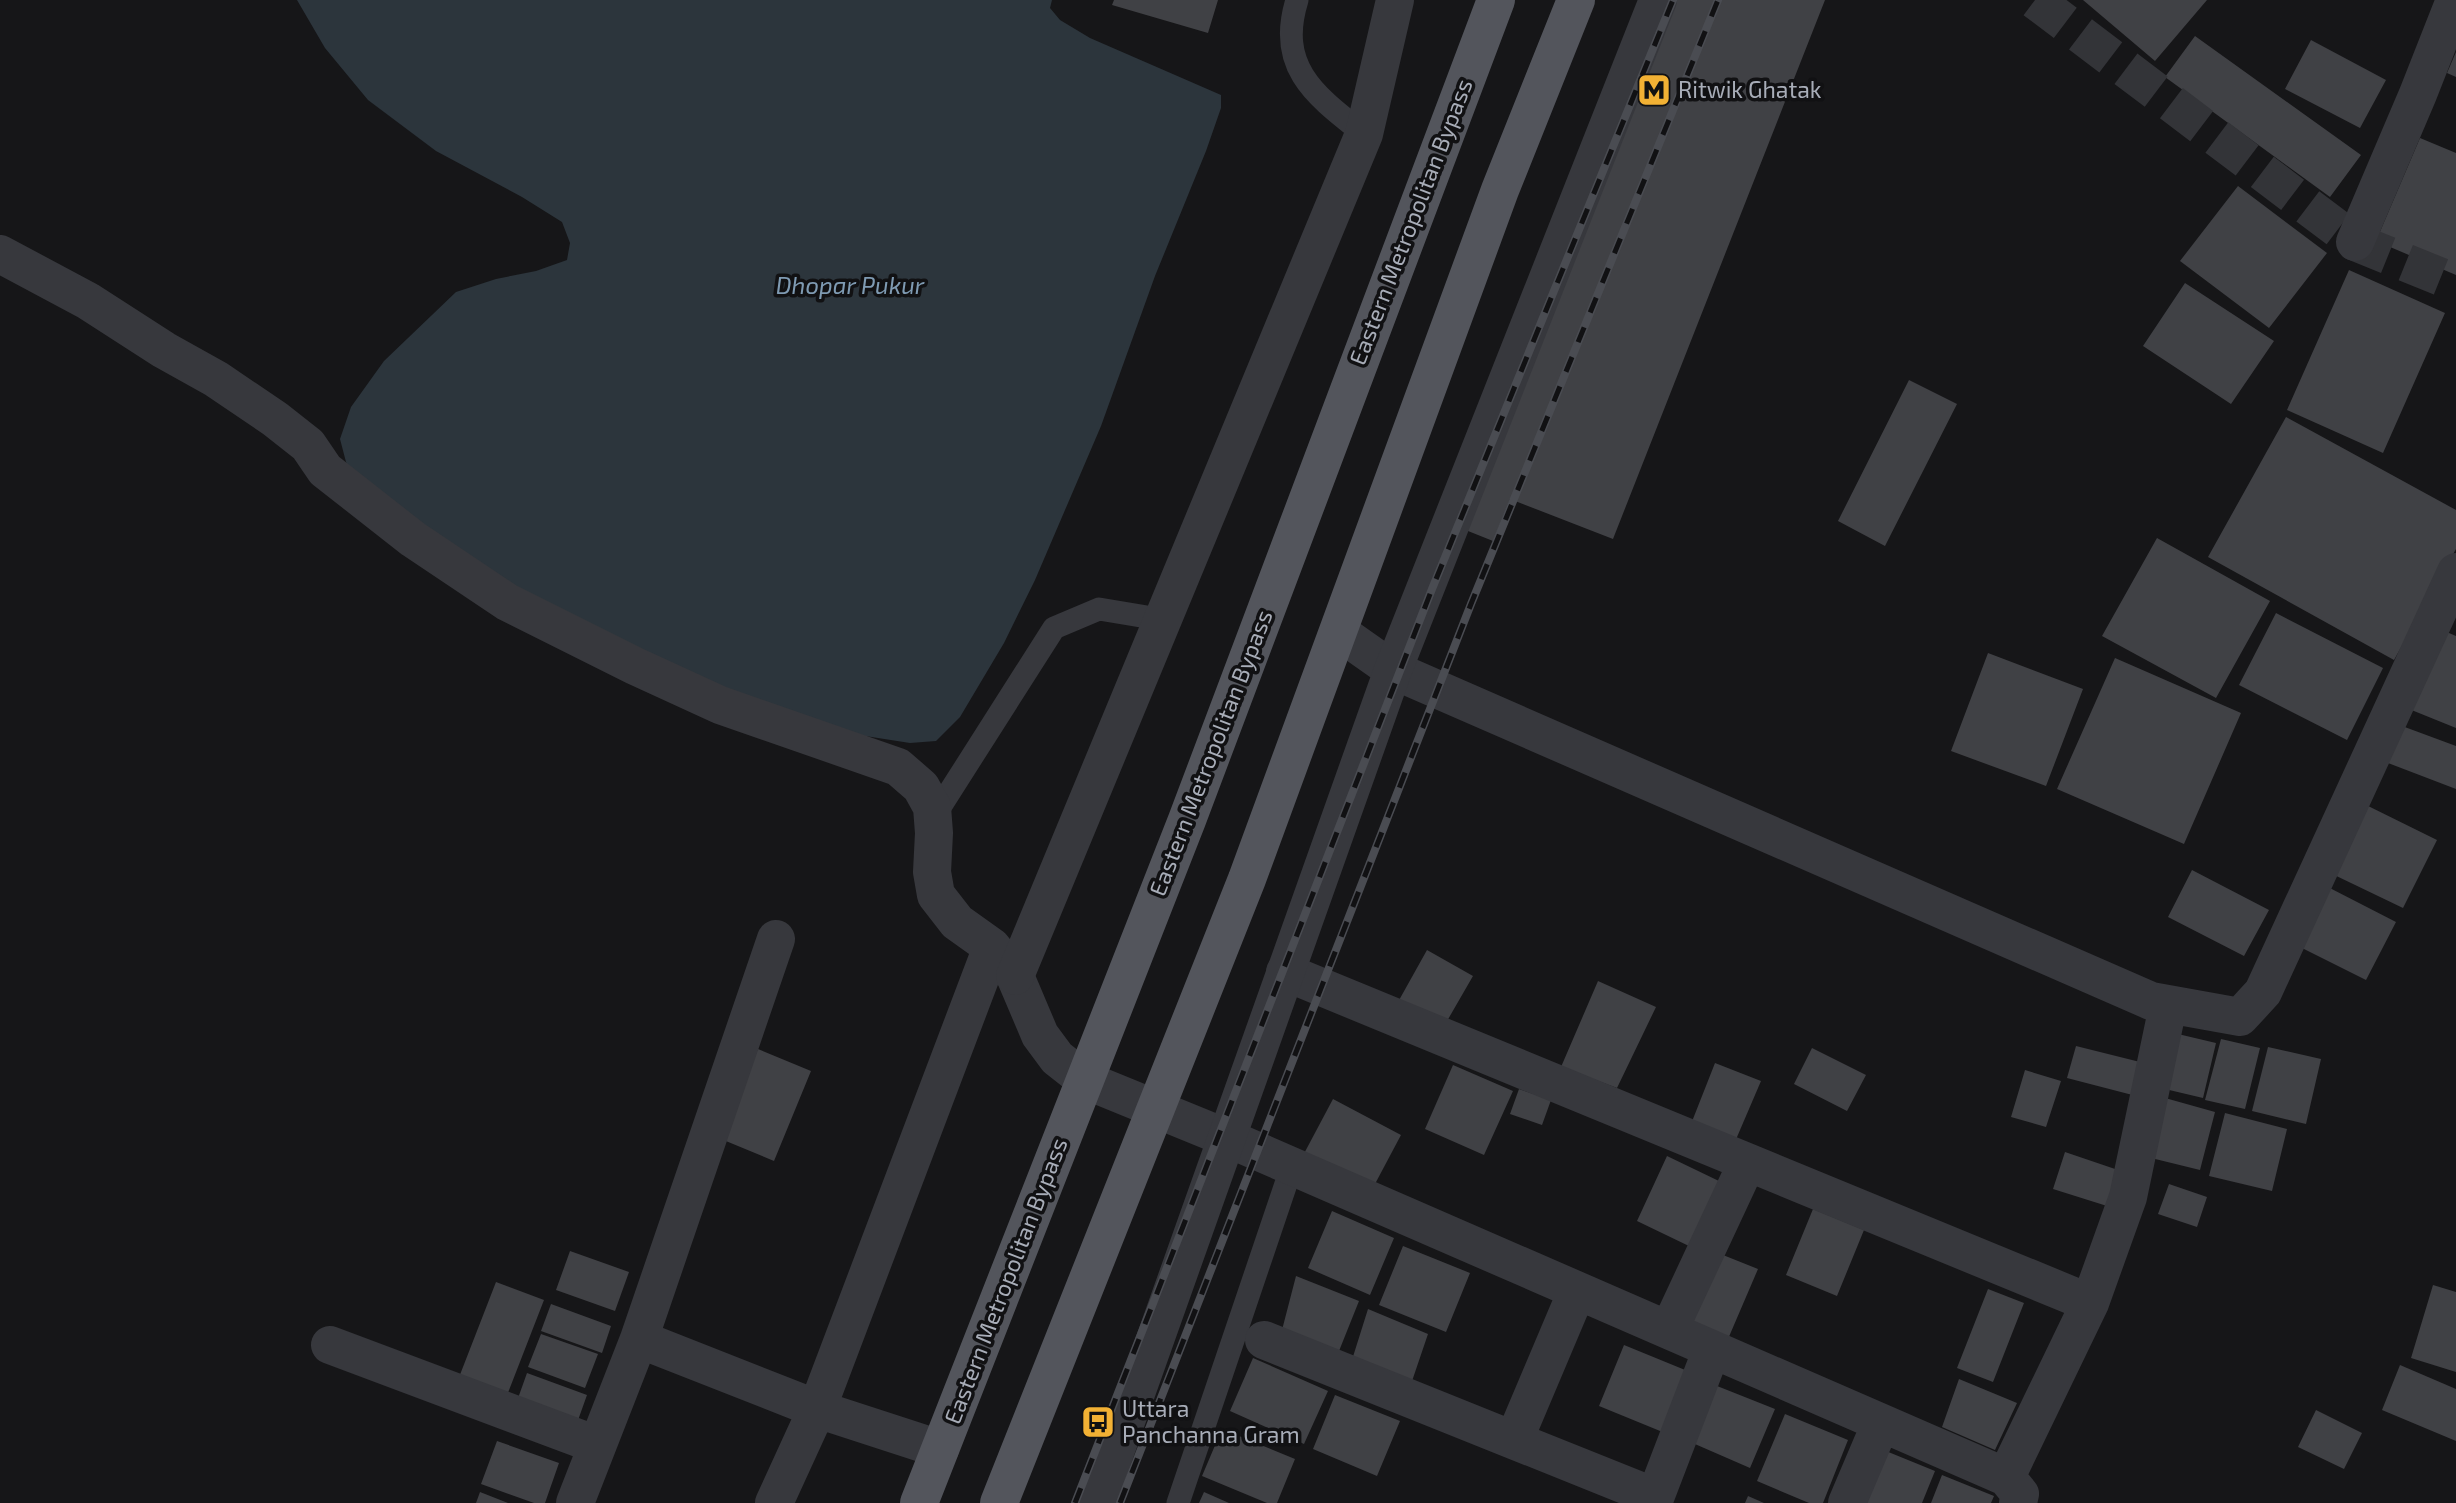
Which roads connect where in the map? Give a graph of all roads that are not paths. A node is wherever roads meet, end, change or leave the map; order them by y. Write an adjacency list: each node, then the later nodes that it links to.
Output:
1 (1297, 0): 7 (lane)
2 (1395, 0): 7 (street)
3 (1496, 0): 19 (main road, Eastern Metropolitan Bypass)
4 (1576, 0): 12 (main road)
5 (1658, 0): 13 (street)
6 (2455, 0): 8 (street)
7 (1364, 134): 11 (street)
8 (2354, 242)
9 (0, 254): 14 (street)
10 (2456, 572): 18 (street)
11 (1165, 620): 14 (lane); 16 (street)
12 (1339, 632): 13 (street); 20 (main road)
13 (1393, 670): 17 (street); 18 (street)
14 (933, 818): 16 (street)
15 (776, 939): 27 (street)
16 (1004, 961): 19 (street); 31 (street)
17 (1285, 972): 21 (street); 22 (street)
18 (2168, 1006): 25 (street)
19 (1085, 1080): 20 (street); 35 (main road, Eastern Metropolitan Bypass)
20 (1156, 1108): 21 (street); 41 (main road)
21 (1227, 1138): 23 (street); 42 (street)
22 (1747, 1163): 25 (street); 26 (street)
23 (1292, 1166): 24 (street); 43 (lane)
24 (1577, 1291): 26 (street); 33 (street)
25 (2090, 1303): 36 (street)
26 (1669, 1330): 30 (street)
27 (639, 1339): 31 (street); 34 (street)
28 (1264, 1340): 33 (street)
29 (330, 1345): 34 (street)
30 (1712, 1349): 32 (street); 37 (street)
31 (817, 1409): 35 (street); 39 (street)
32 (1881, 1423): 36 (street); 44 (street)
33 (1514, 1440): 37 (street)
34 (597, 1446): 38 (street)
35 (940, 1449): 40 (main road, Eastern Metropolitan Bypass)
36 (2012, 1490)
37 (1654, 1500)
38 (575, 1503)
39 (774, 1503)
40 (919, 1503)
41 (999, 1503)
42 (1097, 1503)
43 (1178, 1503)
44 (1847, 1503)

